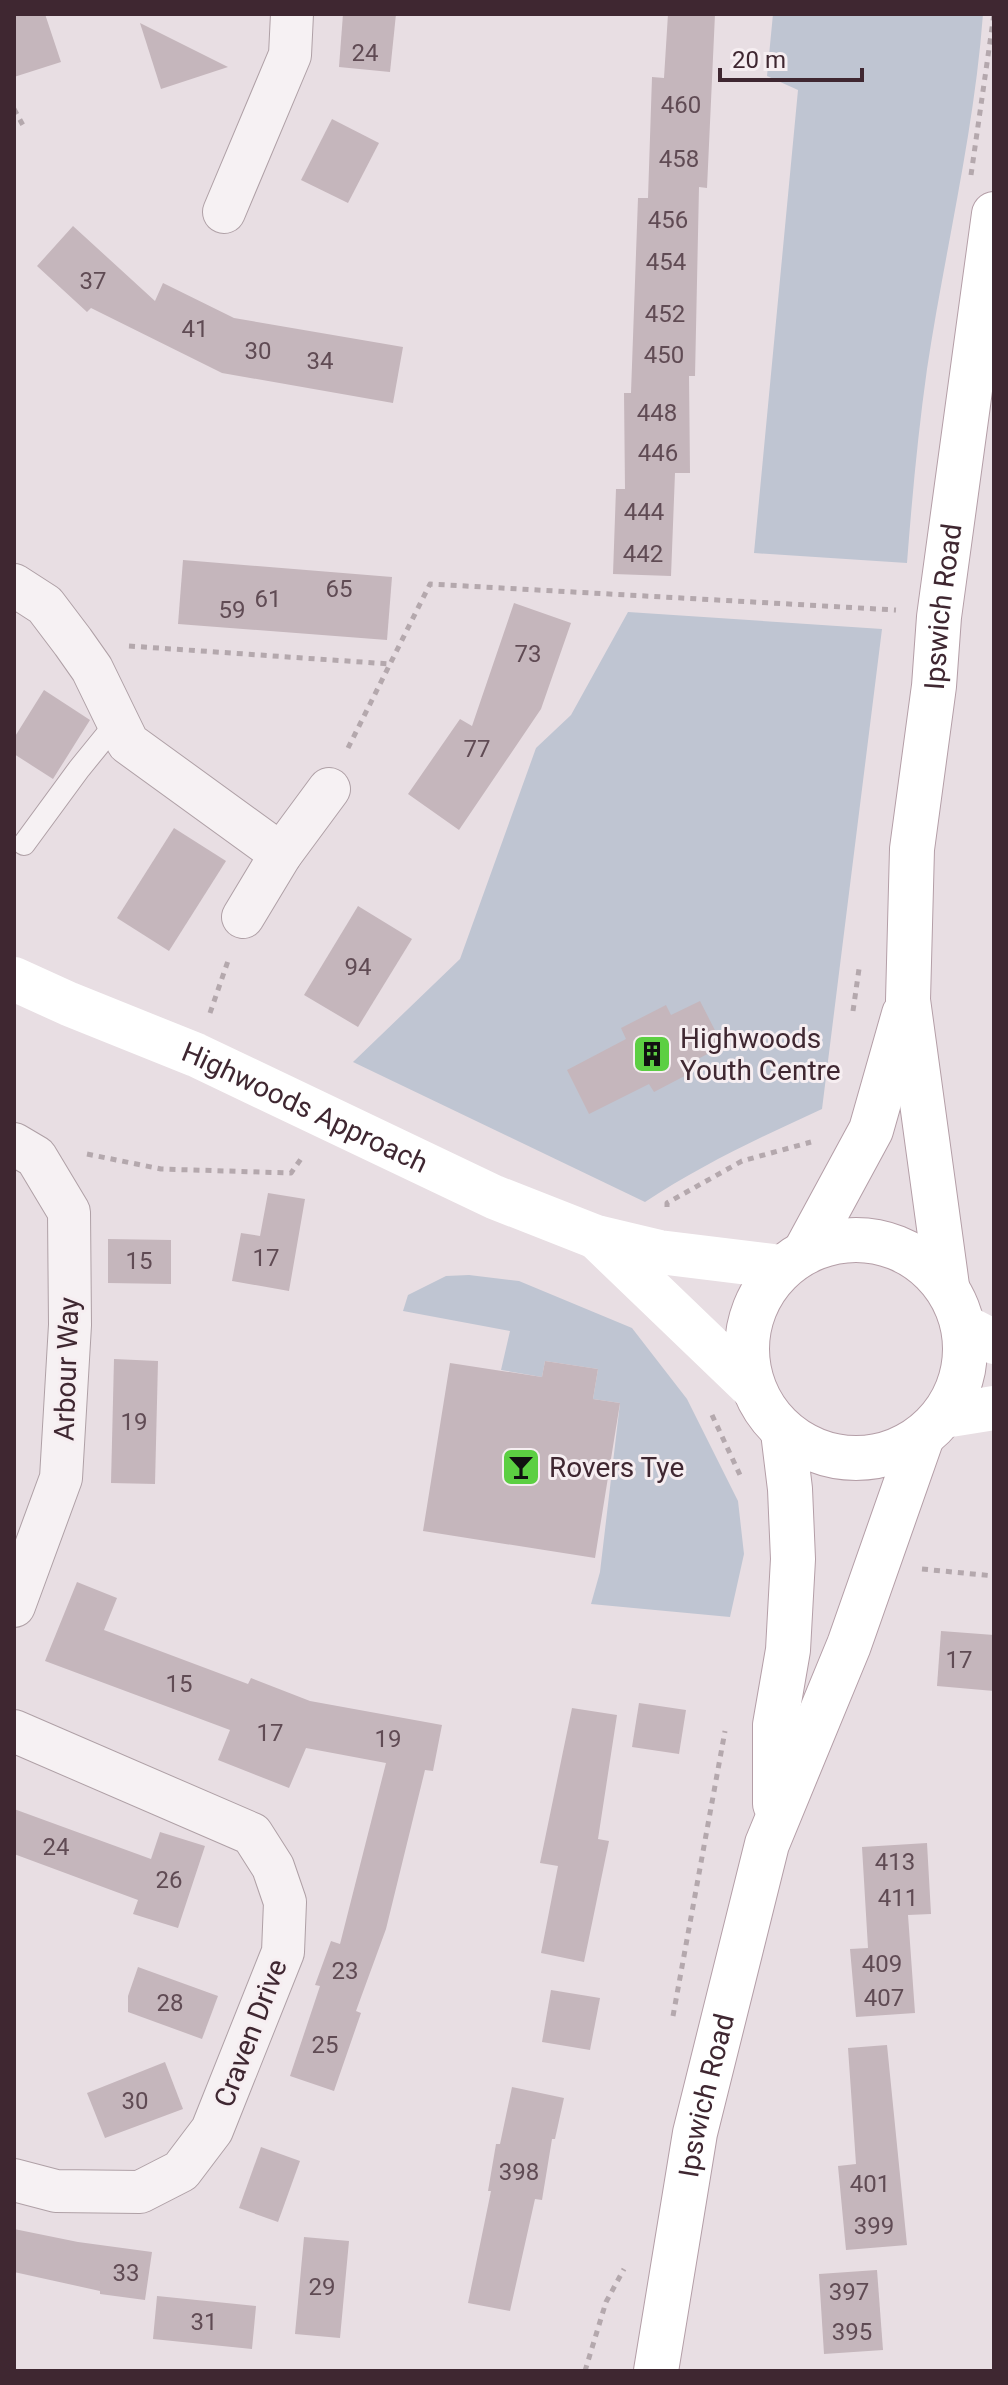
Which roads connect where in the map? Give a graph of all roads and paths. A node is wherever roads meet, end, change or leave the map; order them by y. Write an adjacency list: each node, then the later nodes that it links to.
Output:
1 (292, 14): 4 (street)
2 (14, 109): 3 (path)
3 (14, 127)
4 (224, 212)
5 (994, 214): 7 (main road, Ipswich Road)
6 (14, 585): 8 (street)
7 (939, 617): 9 (path); 16 (main road, Ipswich Road)
8 (73, 642): 9 (path); 10 (street)
9 (390, 664): 11 (path)
10 (118, 721): 12 (lane); 13 (street)
11 (329, 789): 13 (street)
12 (24, 844)
13 (281, 854): 14 (street)
14 (243, 917): 17 (path)
15 (14, 979): 17 (main road, Highwoods Approach)
16 (908, 1000): 21 (main road, Ipswich Road); 22 (main road, Ipswich Road)
17 (196, 1055): 20 (main road, Highwoods Approach)
18 (311, 1145): 19 (path)
19 (25, 1150): 30 (street, Arbour Way)
20 (596, 1237): 21 (main road, Highwoods Approach); 24 (main road, Highwoods Approach)
21 (794, 1259): 22 (main road); 24 (main road)
22 (947, 1286): 23 (main road)
23 (979, 1335): 26 (main road)
24 (753, 1388): 27 (main road)
25 (994, 1408): 26 (main road)
26 (933, 1426): 27 (main road); 28 (main road, Ipswich Road)
27 (783, 1432): 32 (main road, Ipswich Road)
28 (878, 1564): 29 (path); 32 (main road, Ipswich Road)
29 (994, 1576)
30 (14, 1606)
31 (14, 1731): 33 (street, Craven Drive)
32 (775, 1823): 34 (main road, Ipswich Road)
33 (14, 2180)
34 (656, 2371)

